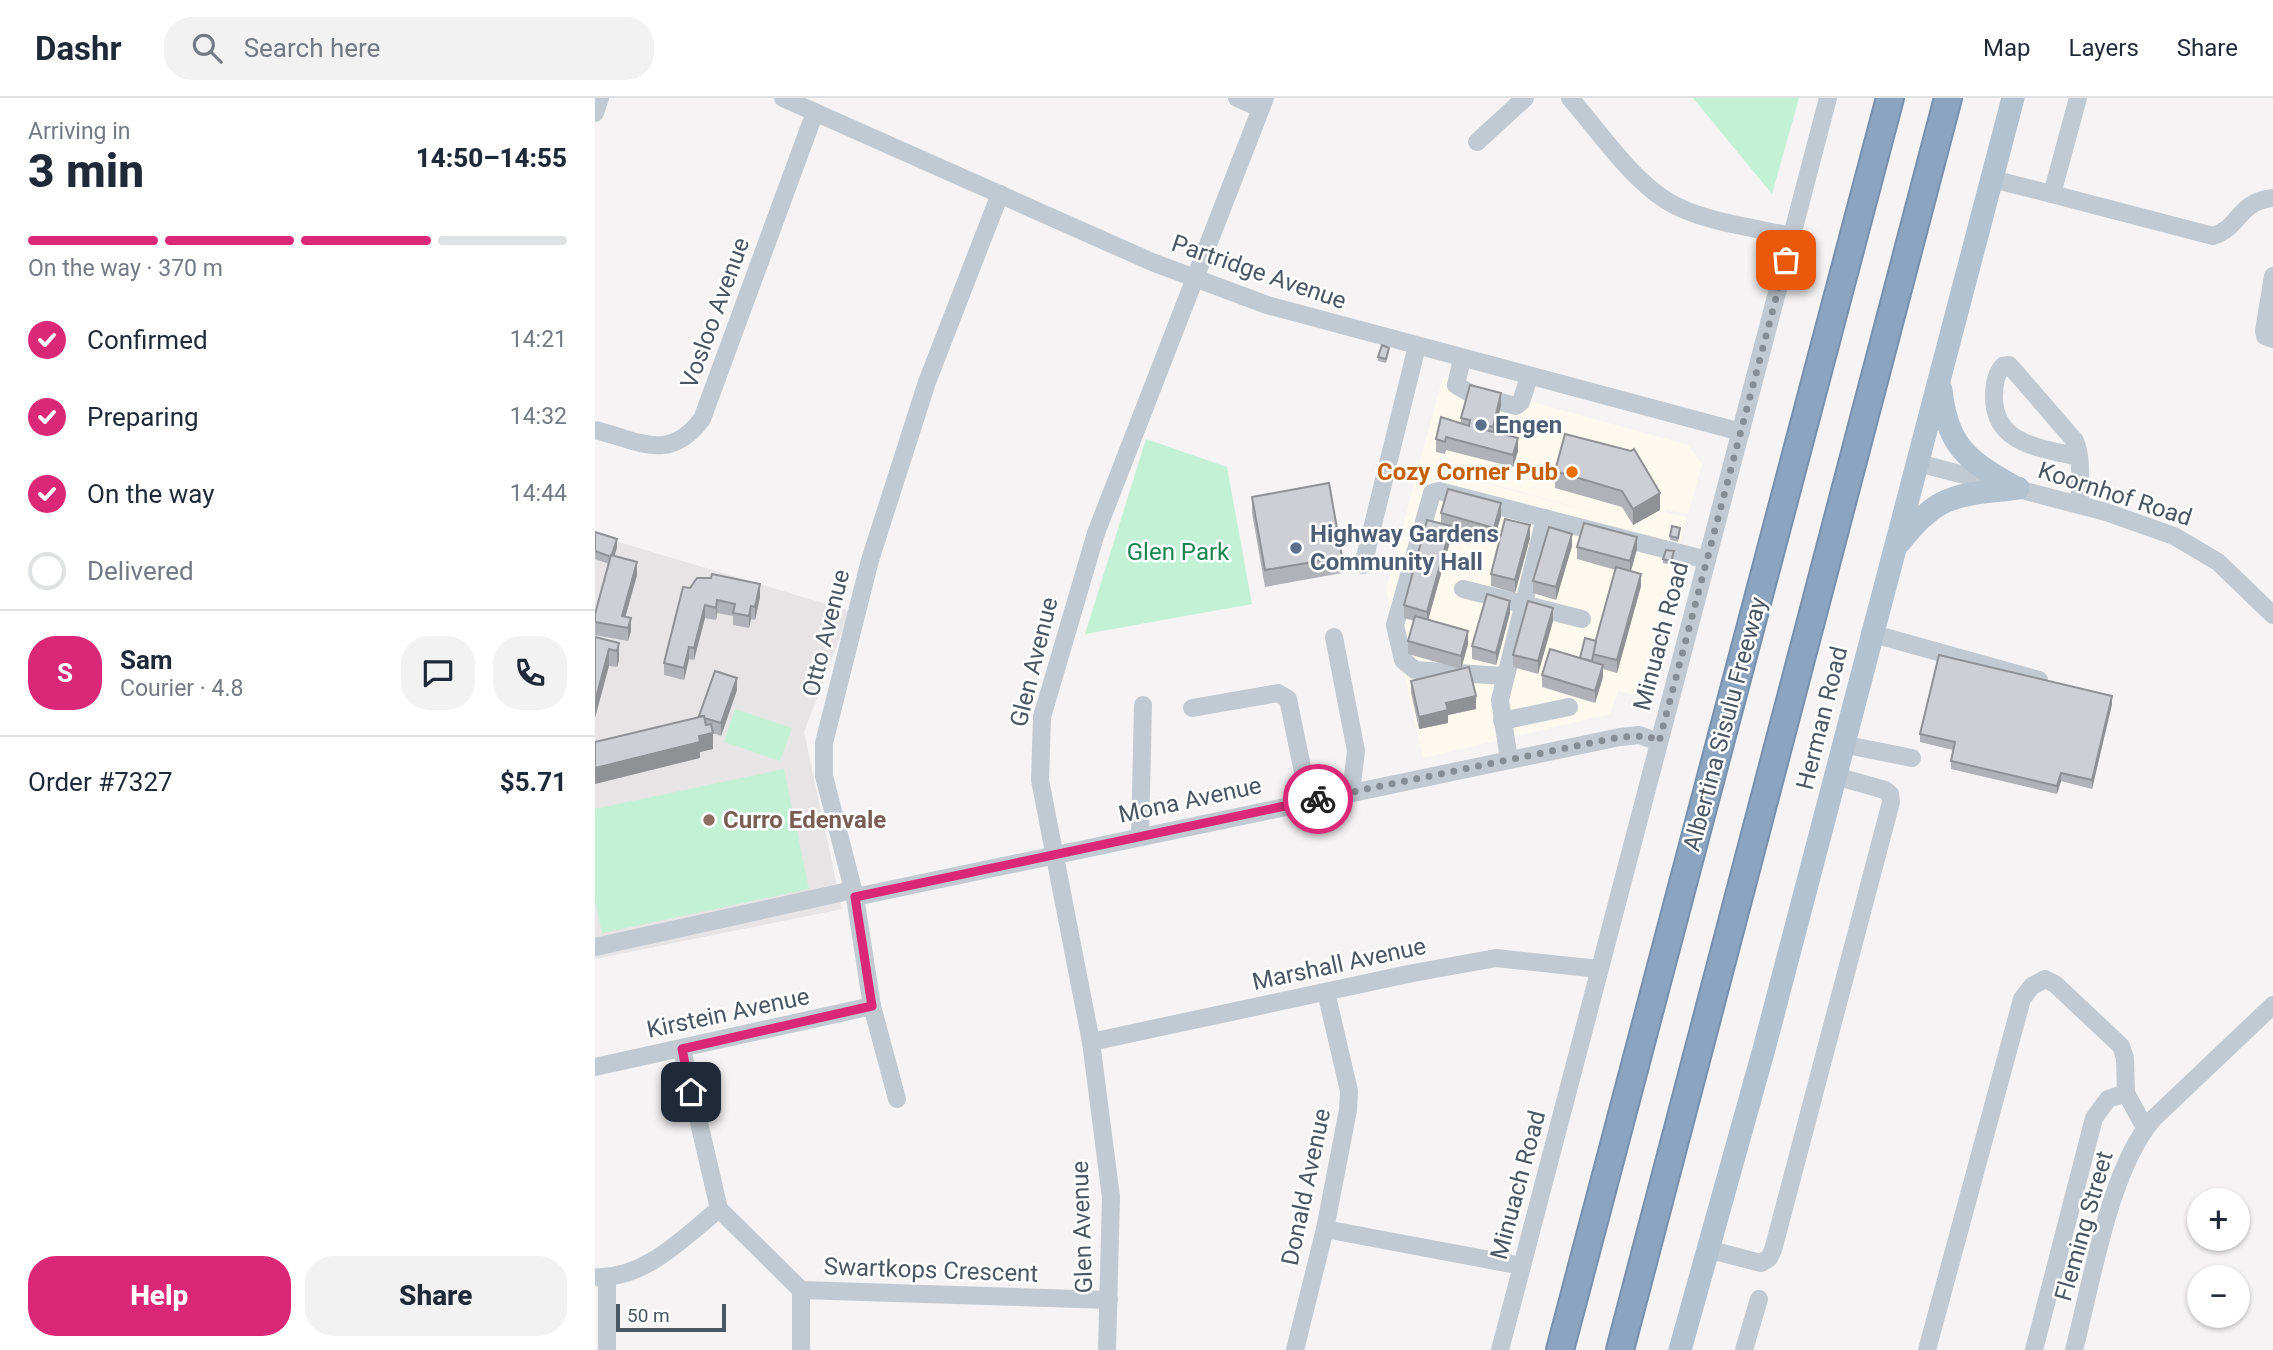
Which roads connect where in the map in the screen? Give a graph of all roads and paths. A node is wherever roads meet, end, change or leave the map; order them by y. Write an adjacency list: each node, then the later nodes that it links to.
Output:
1 (600, 98): 13 (street)
2 (783, 98): 12 (street, Partridge Avenue)
3 (1237, 98): 11 (street)
4 (1525, 98): 14 (street)
5 (1570, 98): 19 (street)
6 (1828, 98): 19 (street, Minuach Road)
7 (1890, 98): 84 (highway, Albertina Sisulu Freeway)
8 (1948, 98): 85 (highway)
9 (2013, 98): 15 (main road, Herman Road)
10 (2078, 98): 17 (street)
11 (1263, 103): 21 (street, Glen Avenue)
12 (815, 112): 16 (street, Partridge Avenue); 27 (street, Vosloo Avenue)
13 (595, 113)
14 (1476, 142)
15 (1992, 179): 17 (street); 25 (main road, Herman Road)
16 (1000, 194): 21 (street, Partridge Avenue); 58 (street, Otto Avenue)
17 (2052, 194): 18 (street)
18 (2273, 198)
19 (1792, 236): 28 (street, Minuach Road)
20 (2273, 276): 22 (street)
21 (1192, 279): 23 (street, Partridge Avenue); 57 (street, Glen Avenue)
22 (2273, 339)
23 (1417, 346): 24 (street, Partridge Avenue); 36 (street)
24 (1462, 359): 26 (street, Partridge Avenue); 26 (street)
25 (1940, 376): 30 (main road, Herman Road); 31 (main road)
26 (1529, 377): 28 (street, Partridge Avenue)
27 (595, 430)
28 (1741, 432): 35 (street, Minuach Road)
29 (2079, 457): 29 (street); 32 (street)
30 (1918, 463): 31 (street, Koornhof Road); 34 (main road, Herman Road)
31 (2014, 486): 32 (street, Koornhof Road); 34 (main road)
32 (2080, 504): 39 (street, Koornhof Road)
33 (1545, 517): 35 (street); 38 (street); 43 (street)
34 (1894, 550): 41 (main road, Herman Road)
35 (1707, 560): 49 (street, Minuach Road)
36 (1363, 565)
37 (1463, 589): 38 (street)
38 (1522, 603): 40 (street); 43 (street)
39 (2273, 615)
40 (1582, 619)
41 (1870, 632): 44 (street); 50 (main road, Herman Road)
42 (1334, 637): 54 (street)
43 (1503, 676): 48 (street)
44 (2054, 684)
45 (1143, 705): 56 (street)
46 (1569, 707): 48 (street)
47 (1192, 708): 55 (street)
48 (1502, 720): 52 (street)
49 (1659, 742): 52 (street, Mona Avenue); 60 (street, Minuach Road)
50 (1842, 744): 51 (street); 53 (main road, Herman Road)
51 (1912, 758)
52 (1509, 760): 54 (street, Mona Avenue)
53 (1835, 776): 72 (main road, Herman Road); 72 (street)
54 (1351, 792): 55 (street, Mona Avenue)
55 (1309, 801): 56 (street, Mona Avenue)
56 (1140, 836): 57 (street, Mona Avenue)
57 (1054, 853): 58 (street, Mona Avenue); 64 (street, Glen Avenue)
58 (854, 894): 59 (street, Mona Avenue); 63 (street, Otto Avenue)
59 (595, 947)
60 (1599, 969): 61 (street, Marshall Avenue); 73 (street, Minuach Road)
61 (1326, 992): 64 (street, Marshall Avenue); 71 (street, Donald Avenue)
62 (2273, 1005): 69 (street, Fleming Street)
63 (872, 1006): 65 (street, Kirstein Avenue); 68 (street, Otto Avenue)
64 (1091, 1042): 77 (street, Glen Avenue)
65 (682, 1049): 66 (street, Kirstein Avenue); 70 (street)
66 (595, 1067)
67 (2126, 1093): 69 (street); 87 (street); 88 (street)
68 (897, 1099)
69 (2145, 1128): 89 (street, Fleming Street)
70 (719, 1209): 74 (street); 75 (street, Swartkops Crescent)
71 (1325, 1229): 73 (street); 82 (street, Donald Avenue)
72 (1706, 1249): 78 (main road, Herman Road)
73 (1522, 1266): 83 (street, Minuach Road)
74 (601, 1277): 79 (street)
75 (801, 1290): 77 (street, Swartkops Crescent); 80 (street)
76 (1759, 1299): 86 (street)
77 (1109, 1300): 81 (street, Glen Avenue)
78 (1683, 1345)
79 (607, 1350)
80 (801, 1350)
81 (1107, 1350)
82 (1295, 1350)
83 (1500, 1350)
84 (1560, 1350)
85 (1621, 1350)
86 (1744, 1350)
87 (1927, 1350)
88 (2033, 1350)
89 (2074, 1350)

